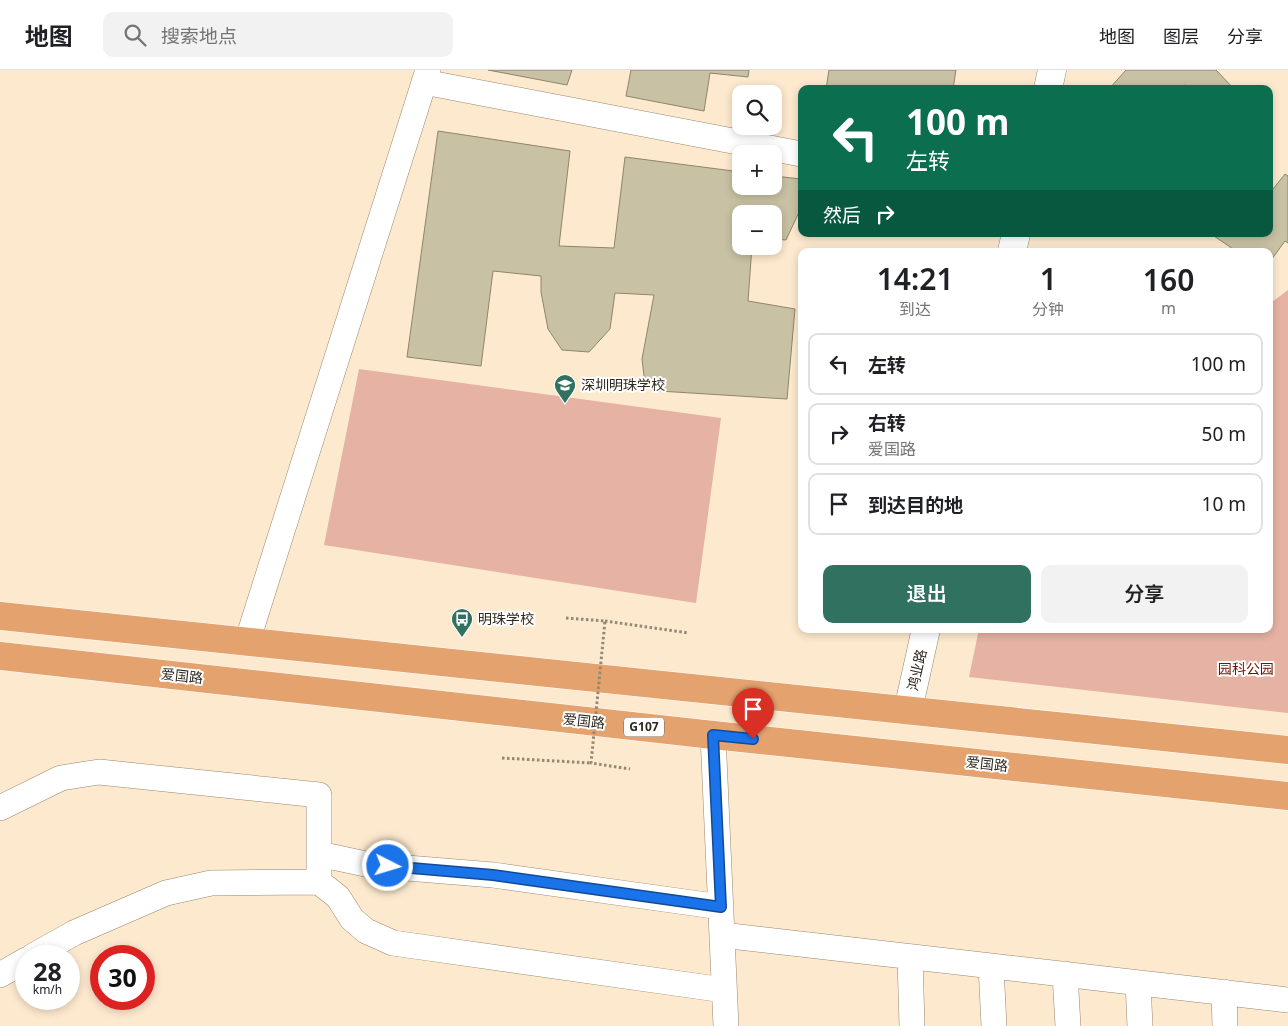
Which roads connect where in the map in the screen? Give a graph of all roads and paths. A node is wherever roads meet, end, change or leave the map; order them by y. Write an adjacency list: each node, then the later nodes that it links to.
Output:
1 (1052, 70): 3 (street)
2 (426, 76): 4 (street); 10 (street)
3 (1049, 85)
4 (798, 153)
5 (0, 616): 10 (highway)
6 (566, 618): 7 (path, bridge)
7 (605, 621): 8 (path); 16 (path, bridge)
8 (689, 633)
9 (925, 633): 12 (street, 鸿业路)
10 (247, 642): 12 (highway)
11 (0, 656): 13 (highway, 爱国路 / G107)
12 (908, 710): 14 (highway)
13 (713, 735): 18 (highway, 爱国路 / G107); 22 (street)
14 (1288, 750)
15 (502, 758): 16 (path)
16 (591, 763): 17 (path, bridge)
17 (630, 770)
18 (1288, 796)
19 (0, 808): 20 (street)
20 (319, 854): 21 (street); 22 (street)
21 (319, 882): 24 (street); 31 (street)
22 (721, 907): 23 (street)
23 (722, 935): 25 (street); 31 (street)
24 (53, 945)
25 (910, 956): 27 (street); 35 (street)
26 (15, 966): 29 (street)
27 (992, 966): 28 (street); 36 (street)
28 (1064, 974): 30 (street); 37 (street)
29 (0, 975)
30 (1138, 983): 32 (street); 38 (street)
31 (724, 990): 34 (street)
32 (1224, 992): 33 (street); 39 (street)
33 (1288, 1000)
34 (726, 1026)
35 (912, 1026)
36 (994, 1026)
37 (1068, 1026)
38 (1140, 1026)
39 (1225, 1026)

